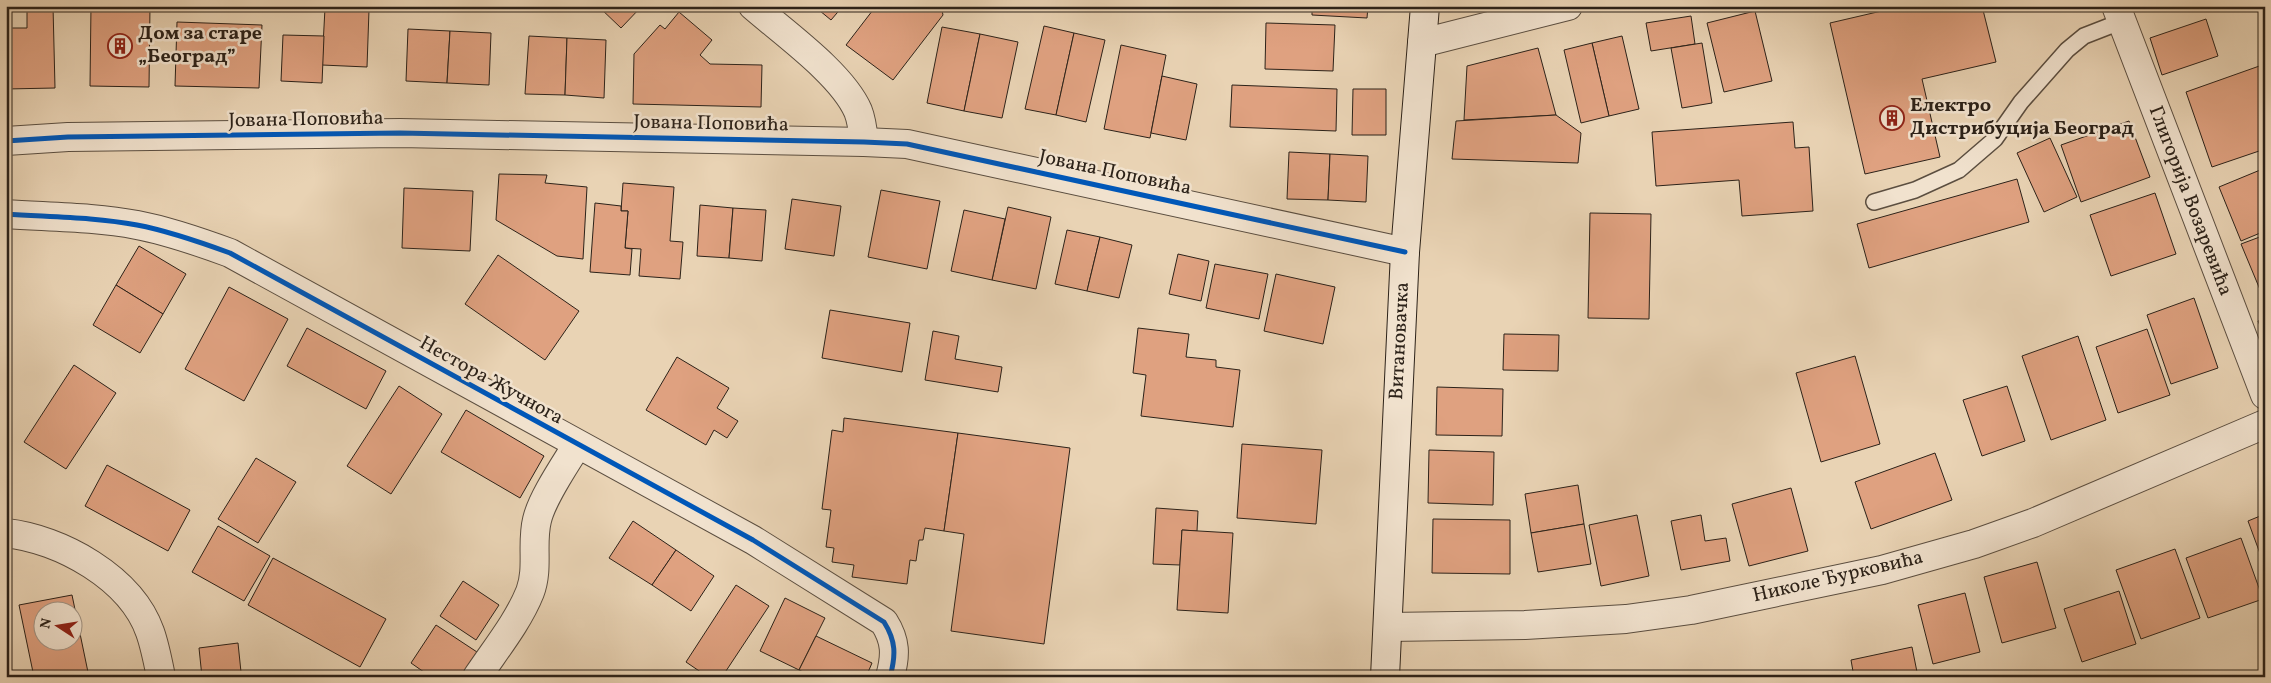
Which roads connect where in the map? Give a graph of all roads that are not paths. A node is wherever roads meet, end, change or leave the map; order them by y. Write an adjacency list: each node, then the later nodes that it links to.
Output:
1 (752, 6): 7 (street)
2 (1425, 6): 5 (street, Витановачка)
3 (1568, 6): 5 (street)
4 (2118, 14): 8 (lane); 11 (street, Глигорија Возаревића)
5 (1422, 43): 10 (street, Витановачка)
6 (6, 141): 7 (street, Јована Поповића)
7 (864, 142): 10 (street, Јована Поповића)
8 (1874, 202)
9 (6, 214): 13 (street, Нестора Жучнога)
10 (1405, 252): 15 (street, Витановачка)
11 (2265, 395)
12 (2265, 424): 15 (street, Николе Ђурковића)
13 (577, 445): 17 (street); 18 (street, Нестора Жучнога)
14 (6, 533): 16 (street)
15 (1388, 626): 19 (street, Витановачка)
16 (161, 677)
17 (477, 677)
18 (890, 677)
19 (1385, 677)

